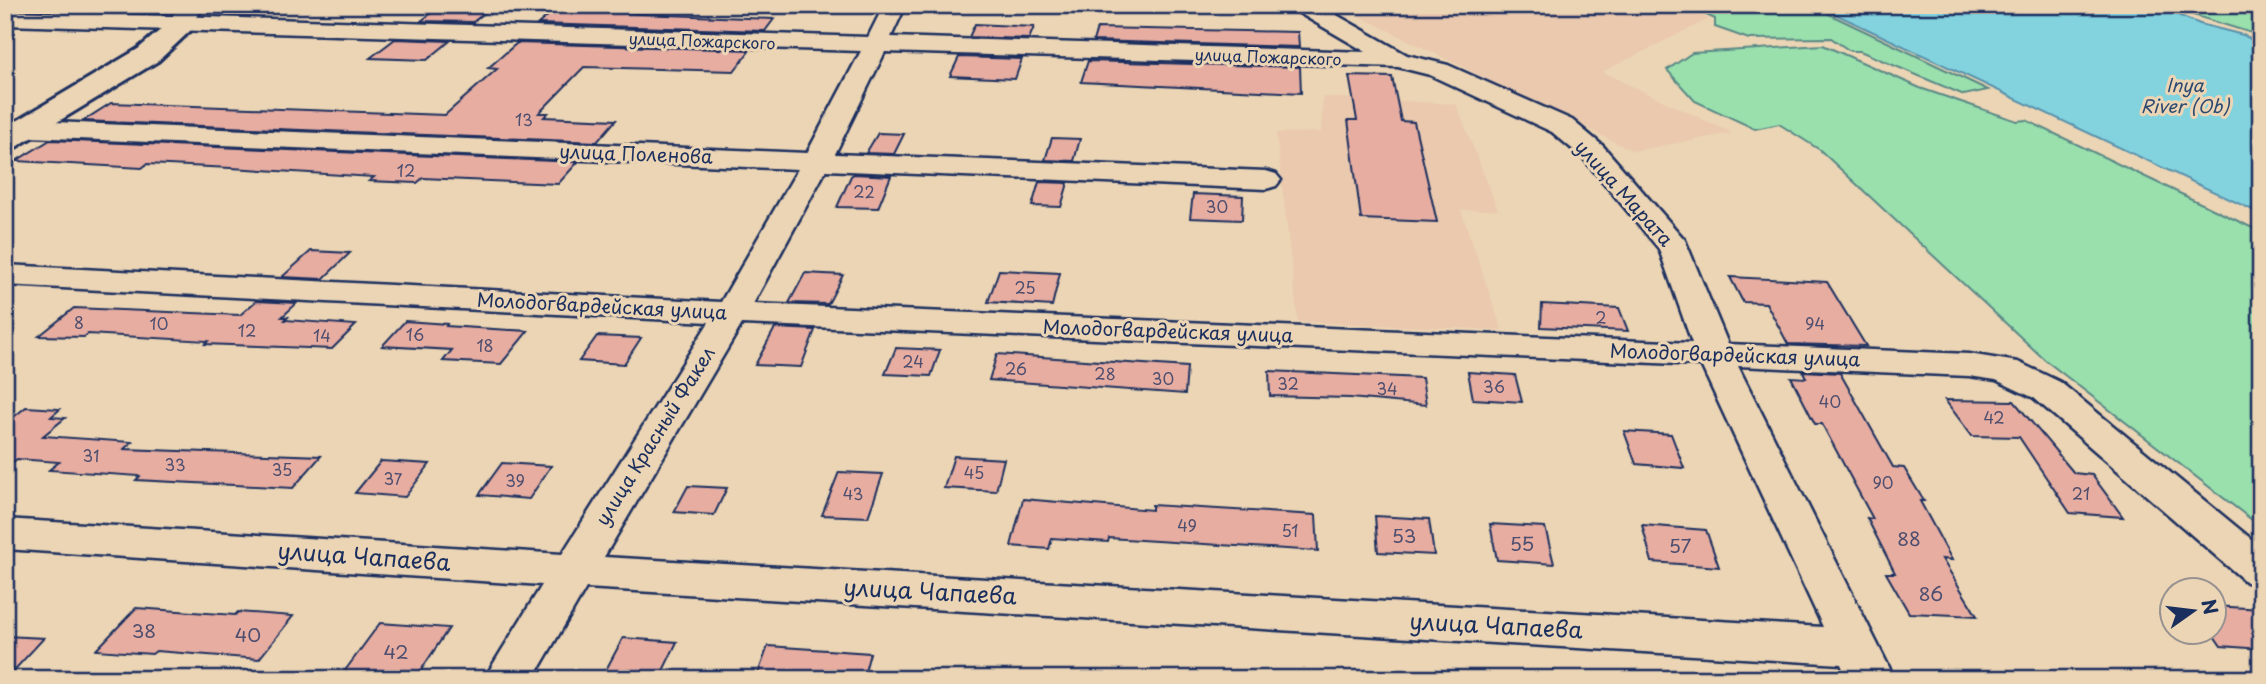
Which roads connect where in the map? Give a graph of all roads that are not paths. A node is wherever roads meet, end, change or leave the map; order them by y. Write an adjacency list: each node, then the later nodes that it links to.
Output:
1 (895, 5): 5 (street, улица Красный Факел)
2 (1302, 5): 6 (street, улица Марата)
3 (193, 12): 4 (street, улица Пожарского); 5 (street, улица Пожарского); 7 (street)
4 (5, 18)
5 (876, 46): 6 (street, улица Пожарского); 8 (street, улица Красный Факел)
6 (1398, 60): 12 (street, улица Марата)
7 (12, 132): 8 (street, улица Поленова)
8 (818, 161): 9 (street, улица Поленова); 11 (street, улица Красный Факел)
9 (1266, 180)
10 (5, 275): 11 (street, Молодогвардейская улица)
11 (732, 313): 12 (street, Молодогвардейская улица); 14 (street, улица Красный Факел)
12 (1714, 354): 15 (street, Молодогвардейская улица); 16 (street, улица Марата)
13 (5, 534): 14 (street, улица Чапаева)
14 (572, 571): 16 (street, улица Чапаева); 17 (street, улица Красный Факел)
15 (2261, 571)
16 (1863, 663)
17 (508, 679)

